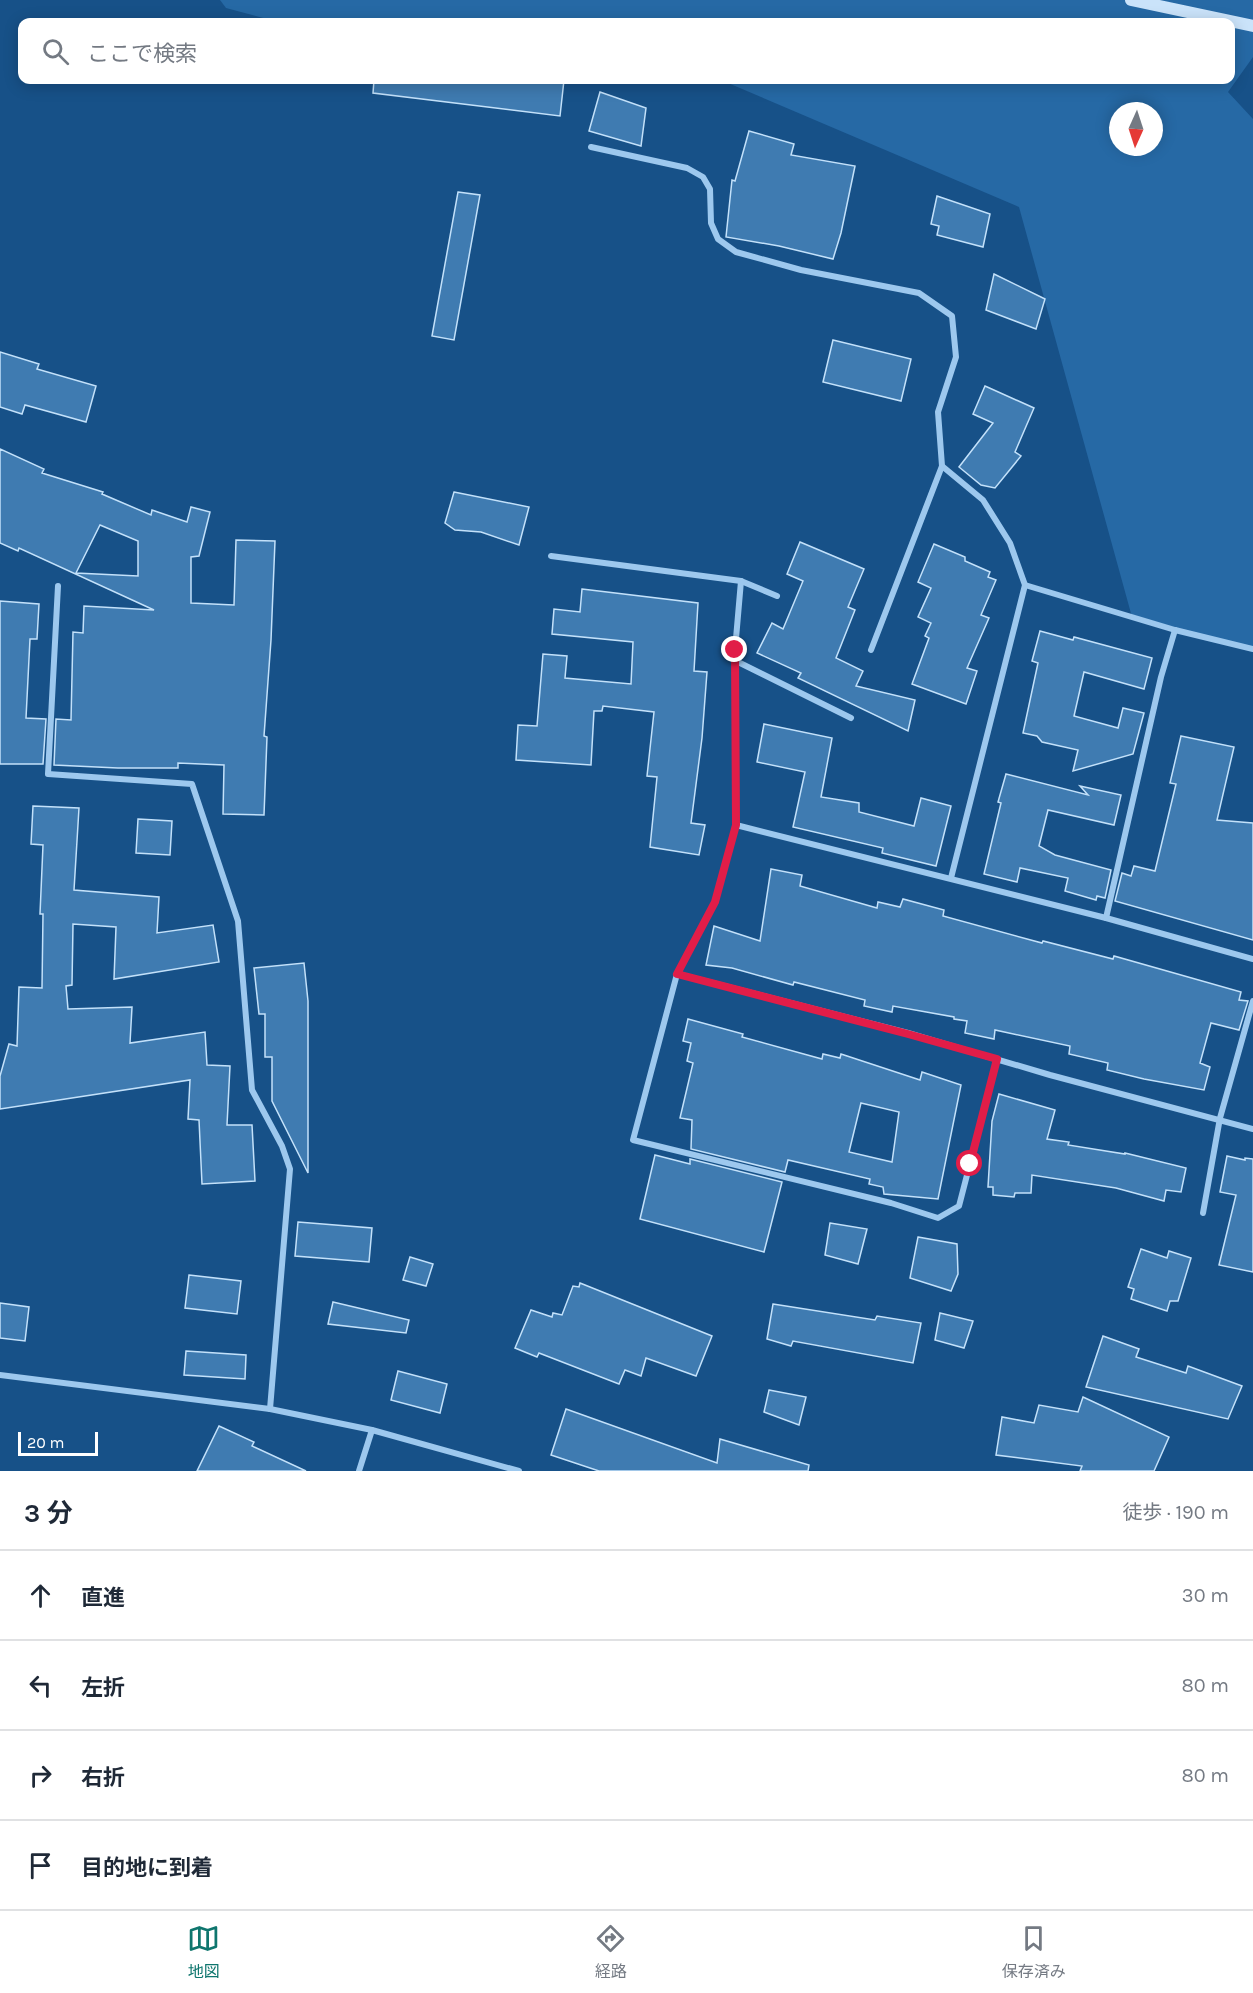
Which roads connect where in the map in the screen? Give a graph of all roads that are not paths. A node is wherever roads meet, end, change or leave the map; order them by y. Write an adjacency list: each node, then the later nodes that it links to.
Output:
1 (1131, 0): 2 (main road)
2 (1215, 18)
3 (1235, 22): 4 (main road)
4 (1253, 26)
5 (591, 147): 6 (street)
6 (942, 466): 9 (street); 14 (street)
7 (550, 556): 8 (street)
8 (741, 581): 11 (street); 15 (street)
9 (1025, 585): 12 (street); 18 (street)
10 (58, 586): 28 (street)
11 (777, 596)
12 (1175, 630): 13 (street); 19 (street)
13 (1253, 649)
14 (871, 650)
15 (734, 660): 16 (street); 17 (street)
16 (850, 718)
17 (736, 825): 18 (street); 21 (street)
18 (951, 878): 19 (street)
19 (1106, 918): 20 (street)
20 (1253, 959)
21 (677, 974): 23 (street); 23 (street)
22 (1253, 1000): 24 (street)
23 (997, 1059): 24 (street)
24 (1220, 1119): 25 (street); 26 (street)
25 (1253, 1129)
26 (1203, 1213)
27 (0, 1375): 28 (street)
28 (270, 1409): 29 (street)
29 (372, 1430): 30 (street); 31 (street)
30 (359, 1471)
31 (519, 1471)

